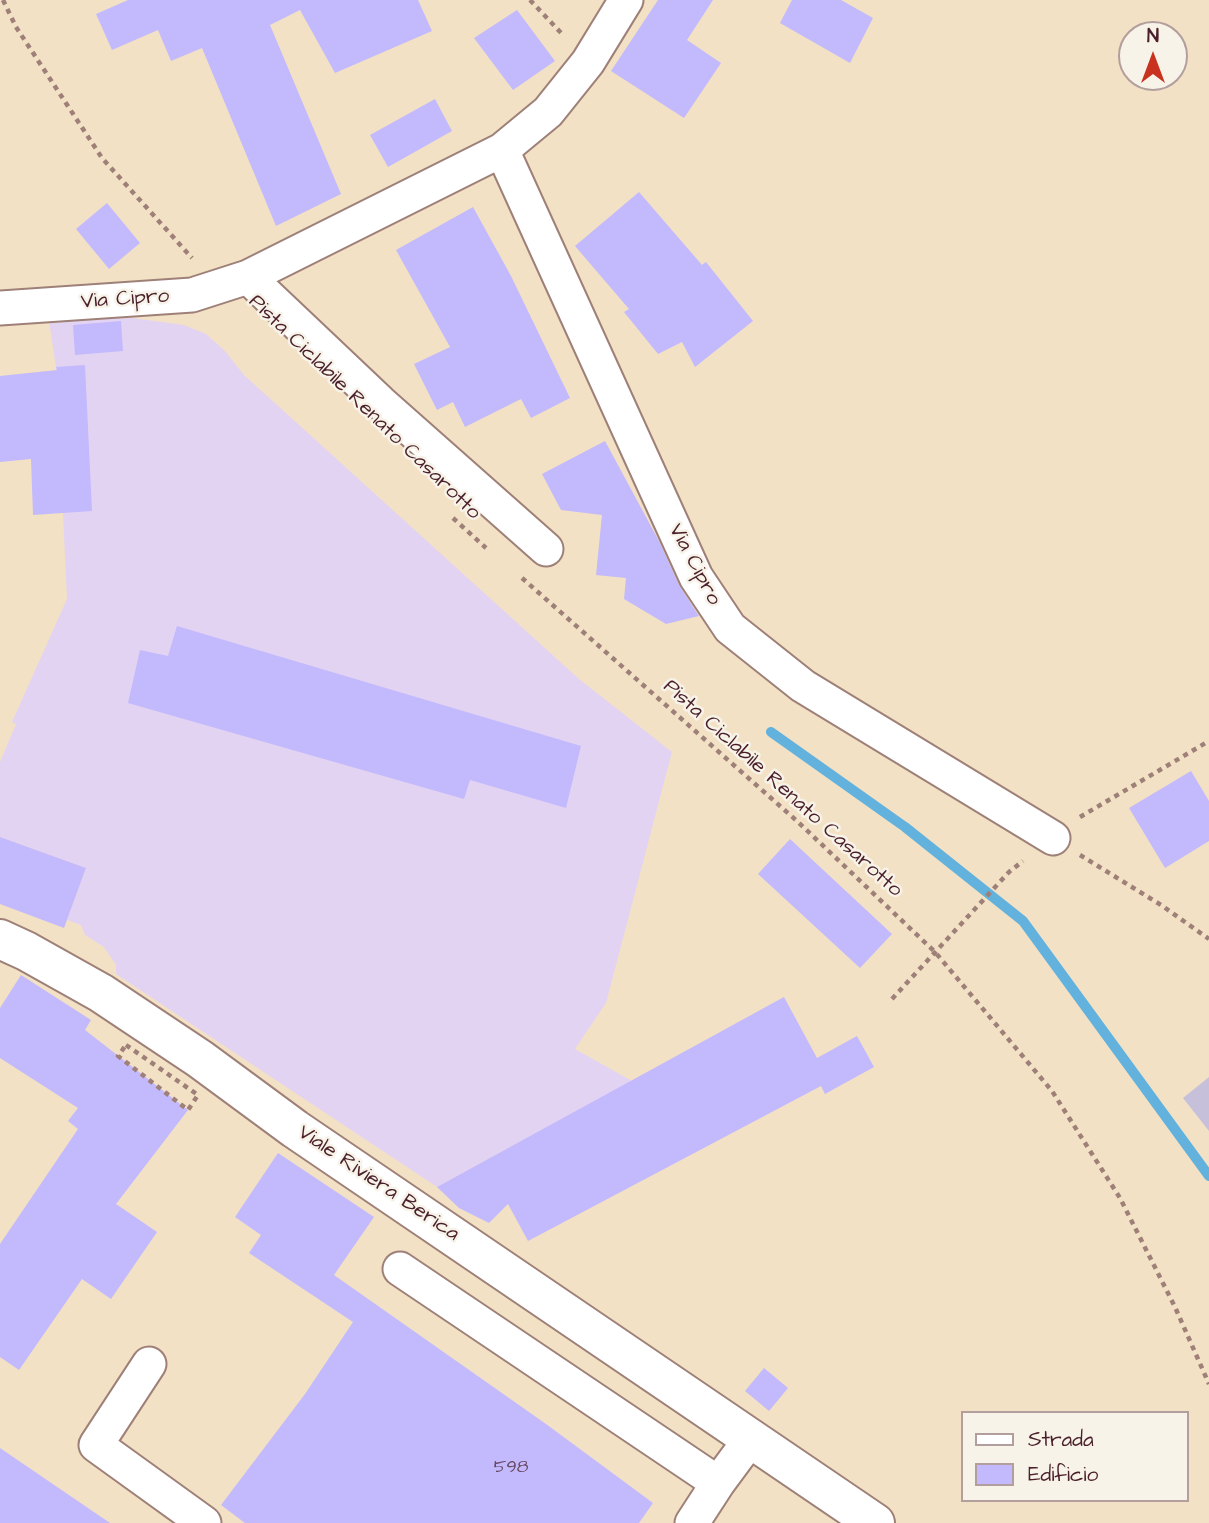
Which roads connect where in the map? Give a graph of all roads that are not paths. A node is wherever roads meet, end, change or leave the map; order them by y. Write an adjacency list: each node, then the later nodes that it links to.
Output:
1 (626, 0): 2 (street, Via Cipro)
2 (502, 150): 3 (street, Via Cipro); 6 (street, Via Cipro)
3 (247, 277): 4 (street, Via Cipro); 5 (street)
4 (0, 308)
5 (546, 549)
6 (1053, 838)
7 (0, 939): 10 (main road, Viale Riviera Berica)
8 (400, 1269): 11 (street)
9 (149, 1364): 12 (street)
10 (752, 1437): 11 (street); 14 (main road, Viale Riviera Berica)
11 (718, 1483): 13 (street)
12 (205, 1523)
13 (692, 1523)
14 (875, 1523)

